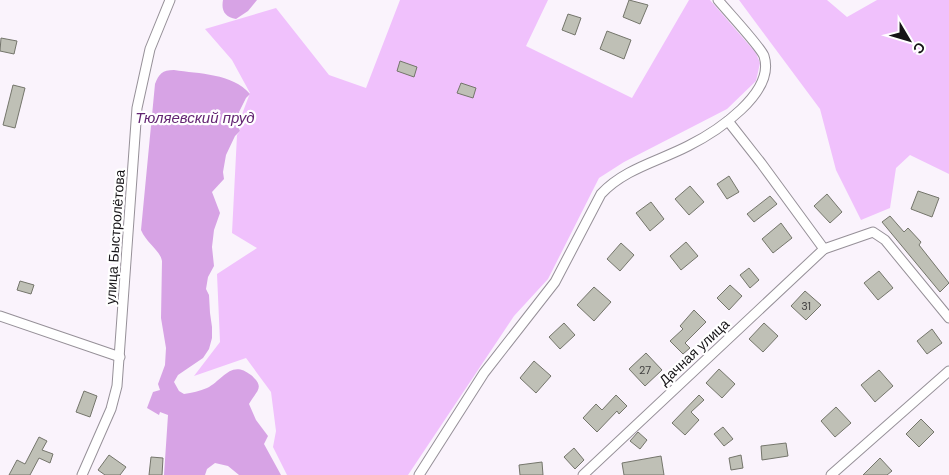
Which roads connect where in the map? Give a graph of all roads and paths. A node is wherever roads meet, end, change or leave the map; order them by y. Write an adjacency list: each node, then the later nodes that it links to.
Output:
1 (170, 0): 7 (street, улица Быстролётова)
2 (718, 0): 3 (street)
3 (728, 121): 4 (street); 10 (street)
4 (824, 249): 6 (street, Дачная улица); 11 (street, Дачная улица)
5 (0, 316): 7 (street)
6 (949, 318)
7 (120, 357): 9 (street, улица Быстролётова)
8 (949, 371): 12 (street)
9 (82, 475)
10 (419, 475)
11 (583, 475)
12 (831, 475)

